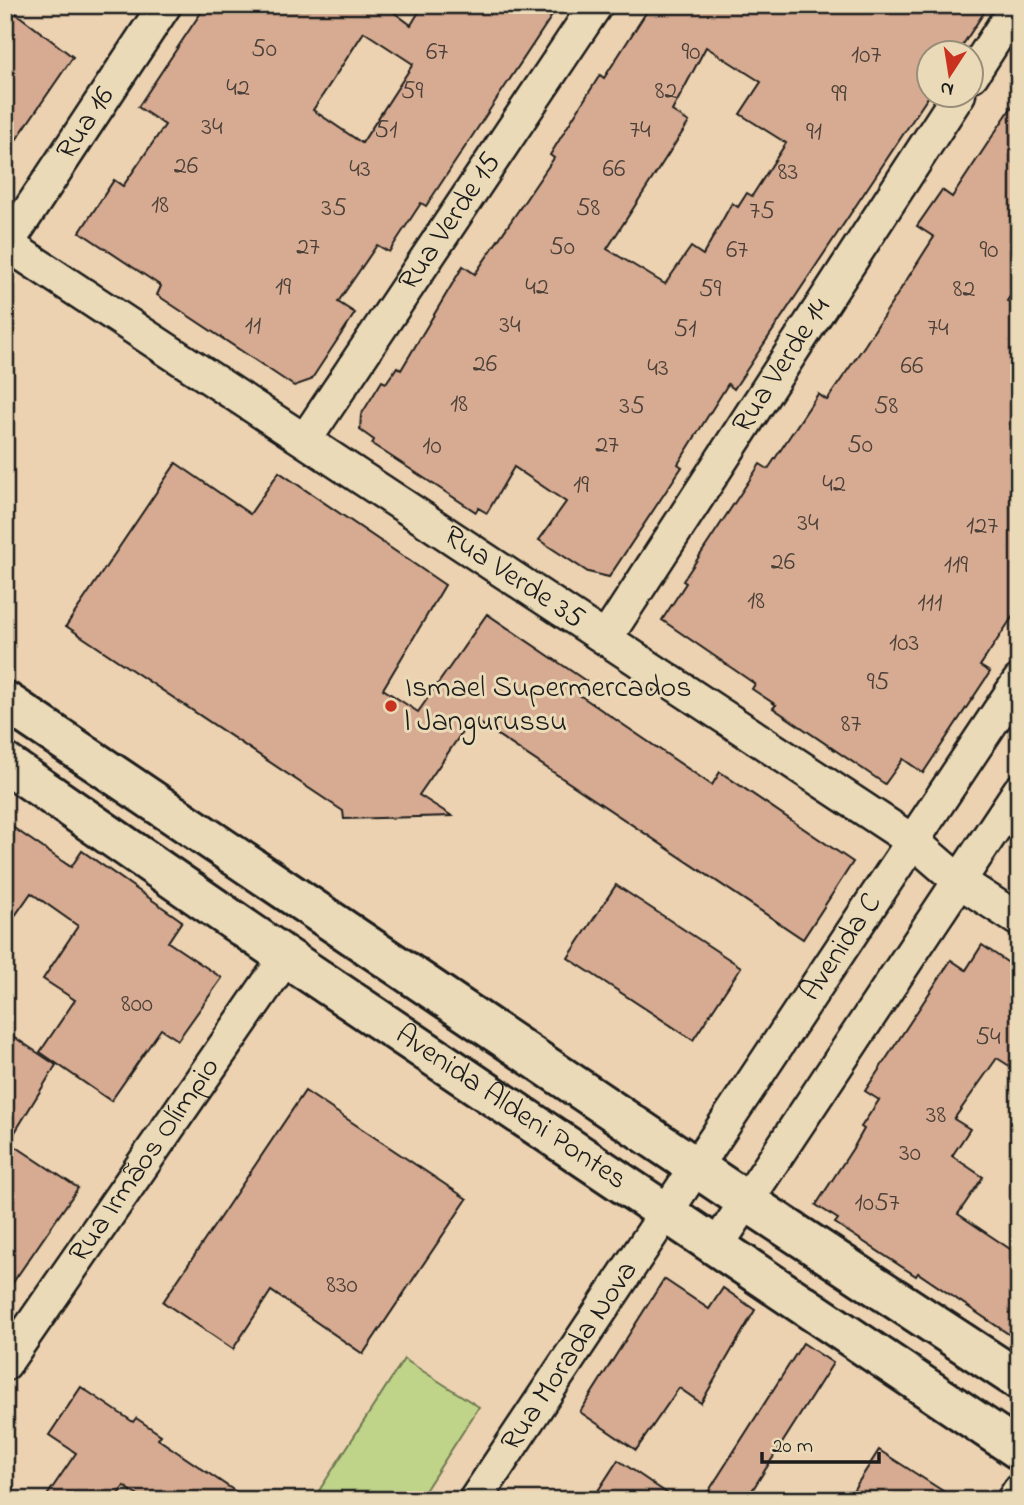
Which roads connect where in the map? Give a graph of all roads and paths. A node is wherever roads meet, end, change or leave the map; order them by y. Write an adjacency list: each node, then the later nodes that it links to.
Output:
1 (165, 5): 6 (street, Rua 16)
2 (596, 5): 7 (street, Rua Verde 15)
3 (1017, 5): 4 (street)
4 (986, 52)
5 (950, 108): 8 (street, Rua Verde 14)
6 (6, 243): 7 (street, Rua Verde 35)
7 (305, 440): 8 (street, Rua Verde 35)
8 (606, 638): 13 (street, Rua Verde 35)
9 (1019, 681): 13 (street, Avenida C)
10 (5, 701): 17 (main road, Avenida Aldeni Pontes)
11 (5, 763): 16 (main road, Avenida Aldeni Pontes)
12 (1019, 791): 14 (street, Avenida C)
13 (914, 842): 14 (street, Rua Verde 35); 17 (street, Avenida C)
14 (959, 881): 15 (street, Rua Verde 35); 18 (street, Avenida C)
15 (1019, 920)
16 (286, 957): 19 (main road, Avenida Aldeni Pontes); 21 (street, Rua Irmãos Olímpio)
17 (698, 1168): 18 (main road, Avenida Aldeni Pontes); 19 (street, Avenida C)
18 (746, 1201): 20 (street, Avenida C); 22 (main road, Avenida Aldeni Pontes)
19 (667, 1214): 20 (main road, Avenida Aldeni Pontes); 25 (street, Rua Morada Nova)
20 (716, 1247): 23 (main road, Avenida Aldeni Pontes)
21 (5, 1364)
22 (1019, 1380)
23 (1019, 1450)
24 (1019, 1491): 26 (street)
25 (475, 1500)
26 (1013, 1500)

